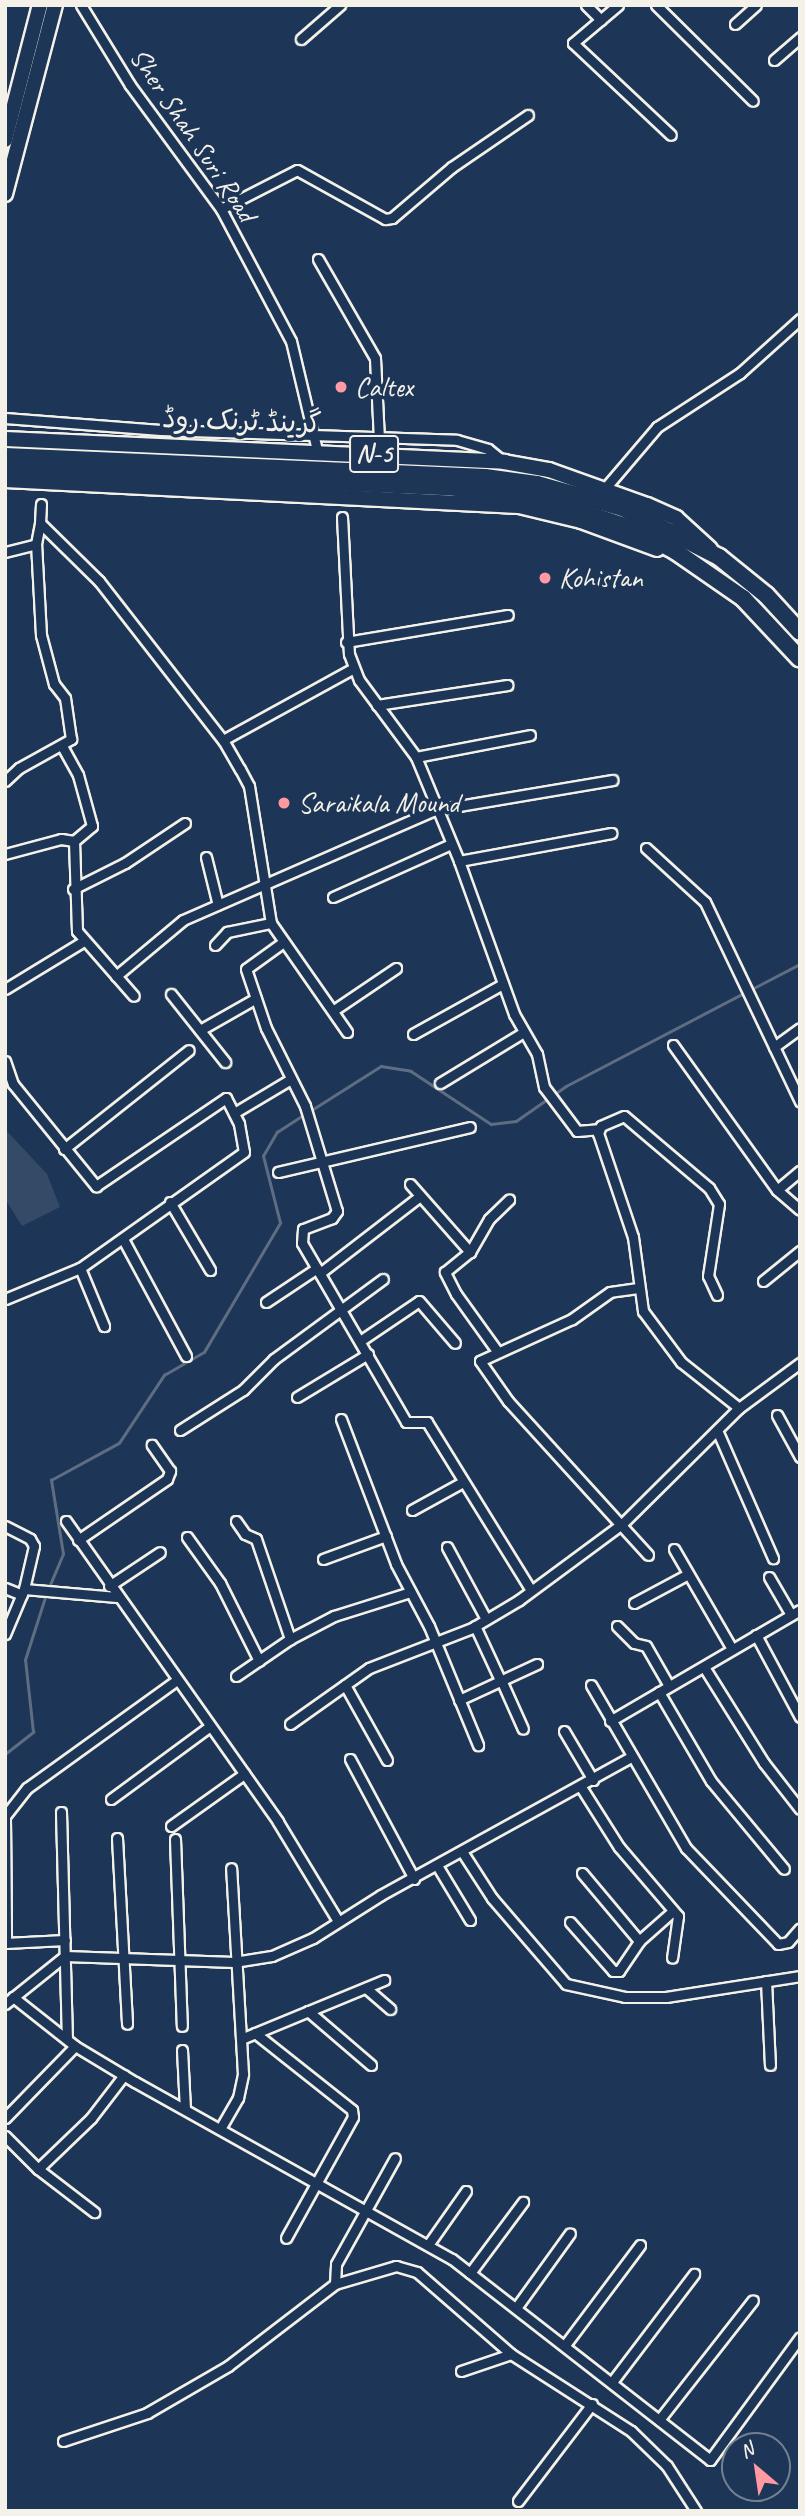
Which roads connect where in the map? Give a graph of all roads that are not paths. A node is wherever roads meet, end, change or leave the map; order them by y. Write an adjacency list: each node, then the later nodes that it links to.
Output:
1 (40, 5): 17 (main road)
2 (55, 5): 18 (main road)
3 (81, 5): 19 (street, Sher Shah Suri Road)
4 (340, 5): 12 (street)
5 (586, 5): 9 (street)
6 (618, 5): 9 (street)
7 (656, 5): 14 (street)
8 (756, 5): 10 (street)
9 (601, 19): 16 (street)
10 (735, 24)
11 (800, 37): 13 (street)
12 (301, 39)
13 (774, 60)
14 (753, 101)
15 (528, 115): 19 (street)
16 (671, 135)
17 (5, 140)
18 (5, 194)
19 (221, 209): 27 (street, Sher Shah Suri Road)
20 (318, 259): 25 (street)
21 (800, 319): 32 (street)
22 (5, 418): 23 (street)
23 (52, 423): 26 (street); 27 (street)
24 (5, 439): 26 (main road, گرینڈ ٹرنک روڈ / N-5)
25 (379, 439): 27 (street); 29 (street)
26 (47, 440): 27 (main road, گرینڈ ٹرنک روڈ / N-5)
27 (314, 443): 29 (main road, گرینڈ ٹرنک روڈ / N-5)
28 (5, 456): 38 (highway)
29 (504, 462): 32 (main road, گرینڈ ٹرنک روڈ / N-5)
30 (5, 468): 39 (highway)
31 (5, 480): 39 (main road, N-5)
32 (606, 487): 38 (main road, گرینڈ ٹرنک روڈ / N-5)
33 (41, 504): 35 (street)
34 (342, 517): 42 (street)
35 (40, 523): 36 (street); 48 (street)
36 (36, 544): 37 (street); 49 (street)
37 (5, 552)
38 (719, 557): 41 (highway, گرینڈ ٹرنک روڈ / N-5)
39 (706, 571): 43 (highway, N-5)
40 (508, 615): 42 (street)
41 (800, 632)
42 (346, 642): 44 (street)
43 (800, 659)
44 (354, 668): 46 (street); 48 (street)
45 (507, 685): 46 (street)
46 (377, 705): 50 (street)
47 (530, 734): 50 (street)
48 (223, 740): 62 (street)
49 (62, 747): 52 (street); 56 (street)
50 (416, 757): 53 (street)
51 (612, 780): 53 (street)
52 (5, 781)
53 (435, 810): 57 (street); 62 (street)
54 (185, 823): 63 (street)
55 (611, 833): 61 (street)
56 (74, 841): 59 (street); 63 (street)
57 (451, 844): 61 (street); 64 (street)
58 (646, 848): 84 (street)
59 (5, 853)
60 (206, 857): 65 (street)
61 (459, 861): 72 (street)
62 (266, 882): 65 (street); 66 (street)
63 (73, 889): 67 (street)
64 (333, 897)
65 (218, 905): 71 (street)
66 (271, 923): 68 (street); 69 (street)
67 (84, 942): 71 (street); 73 (street)
68 (282, 943): 76 (street); 77 (street)
69 (215, 945)
70 (396, 968): 77 (street)
71 (116, 976): 75 (street)
72 (503, 984): 81 (street); 82 (street)
73 (5, 989)
74 (171, 994): 79 (street)
75 (134, 996)
76 (256, 998): 79 (street); 88 (street)
77 (334, 1010): 80 (street)
78 (800, 1028): 84 (street)
79 (200, 1030): 87 (street)
80 (348, 1032)
81 (524, 1032): 89 (street); 93 (street)
82 (413, 1034)
83 (673, 1045): 99 (street)
84 (774, 1047): 90 (street)
85 (189, 1050): 94 (street)
86 (5, 1061): 94 (street)
87 (225, 1062)
88 (291, 1079): 91 (street); 95 (street)
89 (440, 1083)
90 (800, 1101)
91 (234, 1112): 94 (street); 102 (street)
92 (470, 1127): 95 (street)
93 (598, 1129): 112 (street); 113 (street)
94 (64, 1149)
95 (322, 1160): 97 (street); 109 (street)
96 (800, 1171): 99 (street)
97 (278, 1172)
98 (410, 1184): 100 (street)
99 (777, 1190): 103 (street)
100 (420, 1196): 106 (street); 109 (street)
101 (509, 1200): 106 (street)
102 (170, 1202): 104 (street); 108 (street)
103 (800, 1210)
104 (123, 1239): 107 (street); 122 (street)
105 (800, 1251): 111 (street)
106 (470, 1252): 120 (street)
107 (80, 1268): 114 (street); 117 (street)
108 (209, 1270)
109 (318, 1270): 115 (street); 116 (street)
110 (383, 1279): 116 (street)
111 (763, 1281)
112 (638, 1288): 120 (street); 125 (street)
113 (717, 1295)
114 (5, 1299)
115 (266, 1302)
116 (344, 1311): 118 (street); 128 (street)
117 (104, 1326)
118 (360, 1341): 119 (street); 121 (street)
119 (455, 1343)
120 (497, 1351): 136 (street)
121 (368, 1354): 124 (street); 132 (street)
122 (186, 1356)
123 (800, 1363): 125 (street)
124 (297, 1397)
125 (739, 1408): 129 (street)
126 (777, 1415): 131 (street)
127 (341, 1419): 138 (street)
128 (180, 1430)
129 (717, 1430): 136 (street); 145 (street)
130 (152, 1445): 140 (street)
131 (800, 1457)
132 (461, 1483): 133 (street); 151 (street)
133 (412, 1510)
134 (66, 1521): 140 (street)
135 (236, 1521): 162 (street)
136 (623, 1523): 144 (street); 151 (street)
137 (5, 1526): 152 (street)
138 (386, 1536): 146 (street); 153 (street)
139 (187, 1537): 165 (street)
140 (78, 1540): 149 (street)
141 (447, 1547): 157 (street)
142 (674, 1549): 147 (street)
143 (160, 1552): 149 (street)
144 (648, 1555)
145 (773, 1558)
146 (324, 1559)
147 (688, 1574): 155 (street); 164 (street)
148 (769, 1577): 156 (street)
149 (109, 1586): 154 (street)
150 (5, 1588): 152 (street)
151 (530, 1589): 157 (street)
152 (26, 1592): 154 (street); 160 (street)
153 (410, 1592): 162 (street); 163 (street)
154 (117, 1597): 169 (street)
155 (634, 1603)
156 (795, 1613): 161 (street)
157 (486, 1619): 158 (street)
158 (475, 1626): 163 (street); 170 (street)
159 (617, 1626): 173 (street)
160 (5, 1634)
161 (756, 1635): 164 (street); 176 (street)
162 (290, 1639): 165 (street)
163 (434, 1640): 171 (street); 175 (street)
164 (732, 1650): 167 (street)
165 (259, 1661): 168 (street)
166 (537, 1664): 170 (street)
167 (704, 1667): 173 (street); 190 (street)
168 (236, 1676)
169 (177, 1681): 179 (street); 192 (street)
170 (502, 1682): 175 (street); 180 (street)
171 (345, 1685): 178 (street); 185 (street)
172 (591, 1685): 177 (street)
173 (669, 1686): 174 (street)
174 (659, 1692): 177 (street); 199 (street)
175 (459, 1700): 182 (street)
176 (800, 1717)
177 (610, 1721): 183 (street)
178 (290, 1724)
179 (210, 1726): 186 (street); 189 (street)
180 (523, 1729)
181 (564, 1731): 187 (street)
182 (478, 1745)
183 (629, 1758): 187 (street); 206 (street)
184 (350, 1759): 201 (street)
185 (387, 1760)
186 (244, 1774): 193 (street); 204 (street)
187 (593, 1780): 188 (street)
188 (581, 1787): 196 (street); 202 (street)
189 (111, 1799)
190 (800, 1809)
191 (61, 1812): 207 (street)
192 (5, 1817): 209 (street)
193 (171, 1826)
194 (117, 1838): 211 (street)
195 (175, 1839): 213 (street)
196 (463, 1853): 197 (street); 217 (street)
197 (438, 1867): 201 (street); 203 (street)
198 (231, 1868): 214 (street)
199 (784, 1869)
200 (582, 1872): 208 (street)
201 (414, 1879): 204 (street)
202 (673, 1911): 208 (street); 212 (street)
203 (470, 1920)
204 (338, 1922): 214 (street)
205 (570, 1922): 208 (street)
206 (800, 1928)
207 (65, 1940): 209 (street); 210 (street)
208 (639, 1941)
209 (6, 1942)
210 (65, 1956): 211 (street); 219 (street); 227 (street)
211 (122, 1958): 213 (street); 223 (street)
212 (672, 1958)
213 (176, 1960): 214 (street); 224 (street)
214 (234, 1962): 226 (street)
215 (800, 1976): 217 (street)
216 (384, 1980): 218 (street)
217 (766, 1981): 230 (street)
218 (366, 1988): 221 (street); 222 (street)
219 (13, 1997): 220 (street); 227 (street)
220 (5, 2004)
221 (390, 2010)
222 (309, 2011): 225 (street); 229 (street)
223 (127, 2024)
224 (182, 2026)
225 (255, 2033): 226 (street); 238 (street)
226 (240, 2039): 234 (street)
227 (71, 2043): 231 (street); 233 (street)
228 (182, 2050): 232 (street)
229 (372, 2065)
230 (770, 2065)
231 (124, 2075): 232 (street); 237 (street)
232 (185, 2109): 234 (street)
233 (5, 2118)
234 (220, 2129): 238 (street)
235 (5, 2136): 237 (street)
236 (395, 2158): 241 (street)
237 (38, 2169): 242 (street)
238 (318, 2183): 241 (street); 244 (street)
239 (466, 2191): 245 (street)
240 (523, 2202): 247 (street)
241 (366, 2209): 245 (street); 249 (street)
242 (94, 2212)
243 (570, 2233): 251 (street)
244 (286, 2238)
245 (428, 2245): 247 (street)
246 (640, 2245): 253 (street)
247 (470, 2273): 251 (street)
248 (694, 2274): 256 (street)
249 (335, 2284): 254 (street); 259 (street)
250 (753, 2300): 258 (street)
251 (516, 2308): 253 (street)
252 (800, 2337): 258 (street)
253 (565, 2345): 256 (street)
254 (511, 2354): 255 (street); 257 (street)
255 (461, 2371)
256 (612, 2382): 258 (street)
257 (592, 2404): 260 (street); 261 (street)
258 (659, 2420)
259 (63, 2441)
260 (518, 2501)
261 (696, 2511)

